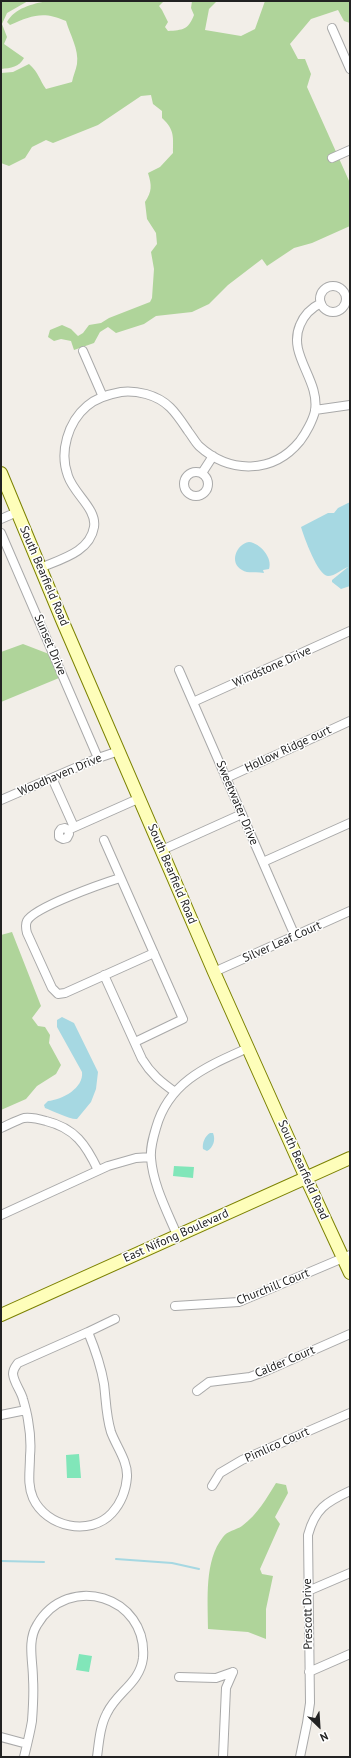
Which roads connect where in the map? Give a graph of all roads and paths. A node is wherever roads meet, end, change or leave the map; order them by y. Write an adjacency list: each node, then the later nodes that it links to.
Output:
1 (332, 28): 2 (street)
2 (350, 69)
3 (350, 150): 4 (street)
4 (332, 158)
5 (321, 303): 9 (street)
6 (83, 351): 7 (street)
7 (103, 397): 10 (street); 16 (street)
8 (350, 405): 9 (street)
9 (315, 410): 10 (street)
10 (213, 456): 12 (street)
11 (1, 473): 13 (street, South Bearfield Road)
12 (202, 473)
13 (18, 512): 14 (street); 16 (street, South Bearfield Road)
14 (1, 519)
15 (1, 533): 22 (street, Sunset Drive)
16 (40, 568): 21 (street, South Bearfield Road)
17 (350, 631): 19 (street, Windstone Drive)
18 (179, 670): 19 (street, Sweetwater Drive)
19 (193, 702): 24 (street, Sweetwater Drive)
20 (350, 721): 24 (street, Hollow Ridge ourt)
21 (119, 751): 22 (street, Woodhaven Drive); 25 (street, South Bearfield Road)
22 (98, 758): 23 (street, Woodhaven Drive)
23 (52, 778): 25 (street); 26 (street, Woodhaven Drive)
24 (226, 778): 27 (street, Sweetwater Drive)
25 (140, 798): 30 (street, South Bearfield Road)
26 (1, 800)
27 (242, 814): 30 (street); 31 (street, Sweetwater Drive)
28 (350, 823): 31 (street)
29 (104, 840): 32 (street)
30 (162, 850): 36 (street, South Bearfield Road)
31 (263, 862): 34 (street, Sweetwater Drive)
32 (120, 878): 35 (street); 37 (street)
33 (350, 911): 34 (street, Silver Leaf Court)
34 (295, 936): 36 (street, Silver Leaf Court)
35 (154, 953): 37 (street); 38 (street)
36 (214, 972): 39 (street, South Bearfield Road)
37 (104, 975): 38 (street)
38 (135, 1042): 40 (street)
39 (248, 1048): 40 (street); 45 (street, South Bearfield Road)
40 (175, 1092): 42 (street)
41 (1, 1128): 44 (street)
42 (151, 1157): 44 (street); 47 (street)
43 (350, 1158): 45 (street, East Nifong Boulevard)
44 (98, 1170): 46 (street)
45 (306, 1178): 47 (street, East Nifong Boulevard); 48 (street, South Bearfield Road)
46 (1, 1215)
47 (178, 1235): 51 (street, East Nifong Boulevard)
48 (347, 1256): 49 (street, South Bearfield Road); 50 (street, Churchill Court)
49 (350, 1273)
50 (175, 1306)
51 (1, 1315)
52 (115, 1319): 53 (street)
53 (88, 1332): 56 (street); 56 (street)
54 (350, 1334): 55 (street, Calder Court)
55 (197, 1391)
56 (26, 1410): 58 (street)
57 (350, 1413): 59 (street, Pimlico Court)
58 (1, 1415)
59 (212, 1486)
60 (350, 1491): 62 (street, Prescott Drive)
61 (350, 1573): 62 (street)
62 (308, 1591): 64 (street, Prescott Drive)
63 (350, 1654): 64 (street)
64 (309, 1672): 71 (street, Prescott Drive)
65 (179, 1677): 70 (street)
66 (1, 1737): 67 (street)
67 (27, 1744): 68 (street); 69 (street)
68 (24, 1757)
69 (97, 1757)
70 (223, 1757)
71 (300, 1757)

